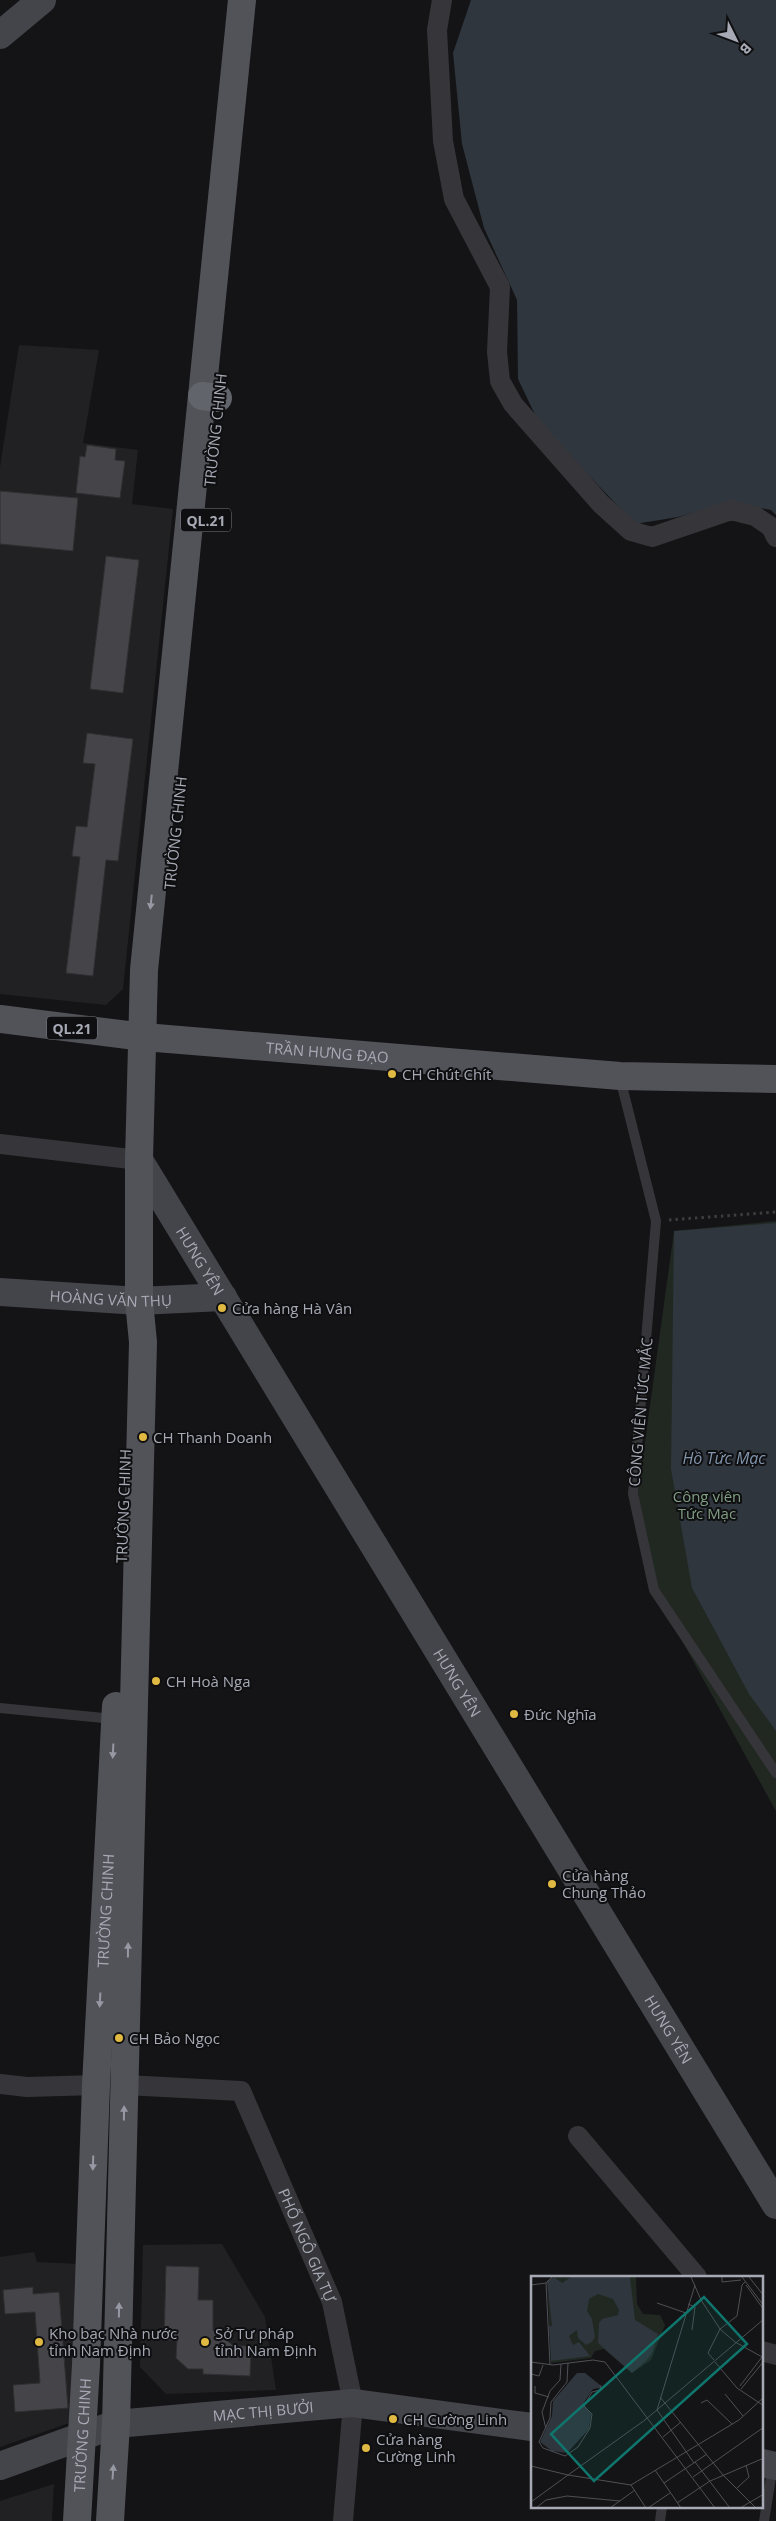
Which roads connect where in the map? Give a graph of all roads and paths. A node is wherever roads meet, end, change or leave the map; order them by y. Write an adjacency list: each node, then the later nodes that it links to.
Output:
1 (42, 0): 5 (street)
2 (242, 0): 6 (main road, TRƯỜNG CHINH / QL.21)
3 (257, 0): 6 (main road, TRƯỜNG CHINH / QL.21)
4 (442, 0): 7 (street)
5 (0, 35)
6 (210, 397): 9 (main road, TRƯỜNG CHINH / QL.21)
7 (776, 537)
8 (0, 1019): 9 (main road, TRẦN HƯNG ĐẠO / QL.21)
9 (144, 1037): 10 (main road, TRẦN HƯNG ĐẠO); 13 (main road, TRƯỜNG CHINH)
10 (620, 1076): 11 (main road, TRẦN HƯNG ĐẠO); 15 (lane, CÔNG VIÊN TỨC MẮC)
11 (776, 1079)
12 (0, 1144): 13 (street)
13 (139, 1160): 17 (street, HƯNG YÊN); 18 (main road, TRƯỜNG CHINH)
14 (776, 1212): 15 (path)
15 (656, 1221): 22 (lane, CÔNG VIÊN TỨC MẮC)
16 (0, 1292): 18 (street, HOÀNG VĂN THỤ)
17 (223, 1297): 18 (street, HOÀNG VĂN THỤ); 27 (street, HƯNG YÊN)
18 (139, 1301): 19 (main road, TRƯỜNG CHINH)
19 (128, 1614): 21 (main road, TRƯỜNG CHINH); 25 (main road, TRƯỜNG CHINH, one-way to 19)
20 (0, 1708): 21 (lane)
21 (115, 1719): 24 (main road, TRƯỜNG CHINH, one-way to 24)
22 (776, 1773)
23 (0, 2084): 24 (street)
24 (96, 2085): 25 (main road); 32 (main road, TRƯỜNG CHINH, one-way to 32)
25 (125, 2085): 29 (street, PHỐ NGÔ GIA TỰ); 30 (main road, TRƯỜNG CHINH, one-way to 25)
26 (578, 2136): 28 (street)
27 (776, 2205)
28 (696, 2276)
29 (353, 2403): 30 (street, MẠC THỊ BƯỞI); 31 (street, MẠC THỊ BƯỞI); 38 (street, PHỐ NGÔ GIA TỰ)
30 (116, 2424): 32 (street, MẠC THỊ BƯỞI); 37 (main road, TRƯỜNG CHINH, one-way to 30)
31 (531, 2427)
32 (80, 2438): 34 (street, MẠC THỊ BƯỞI); 36 (main road, TRƯỜNG CHINH)
33 (770, 2464): 40 (lane)
34 (0, 2466)
35 (662, 2508): 39 (lane)
36 (77, 2521)
37 (110, 2521)
38 (344, 2521)
39 (660, 2521)
40 (764, 2521)

